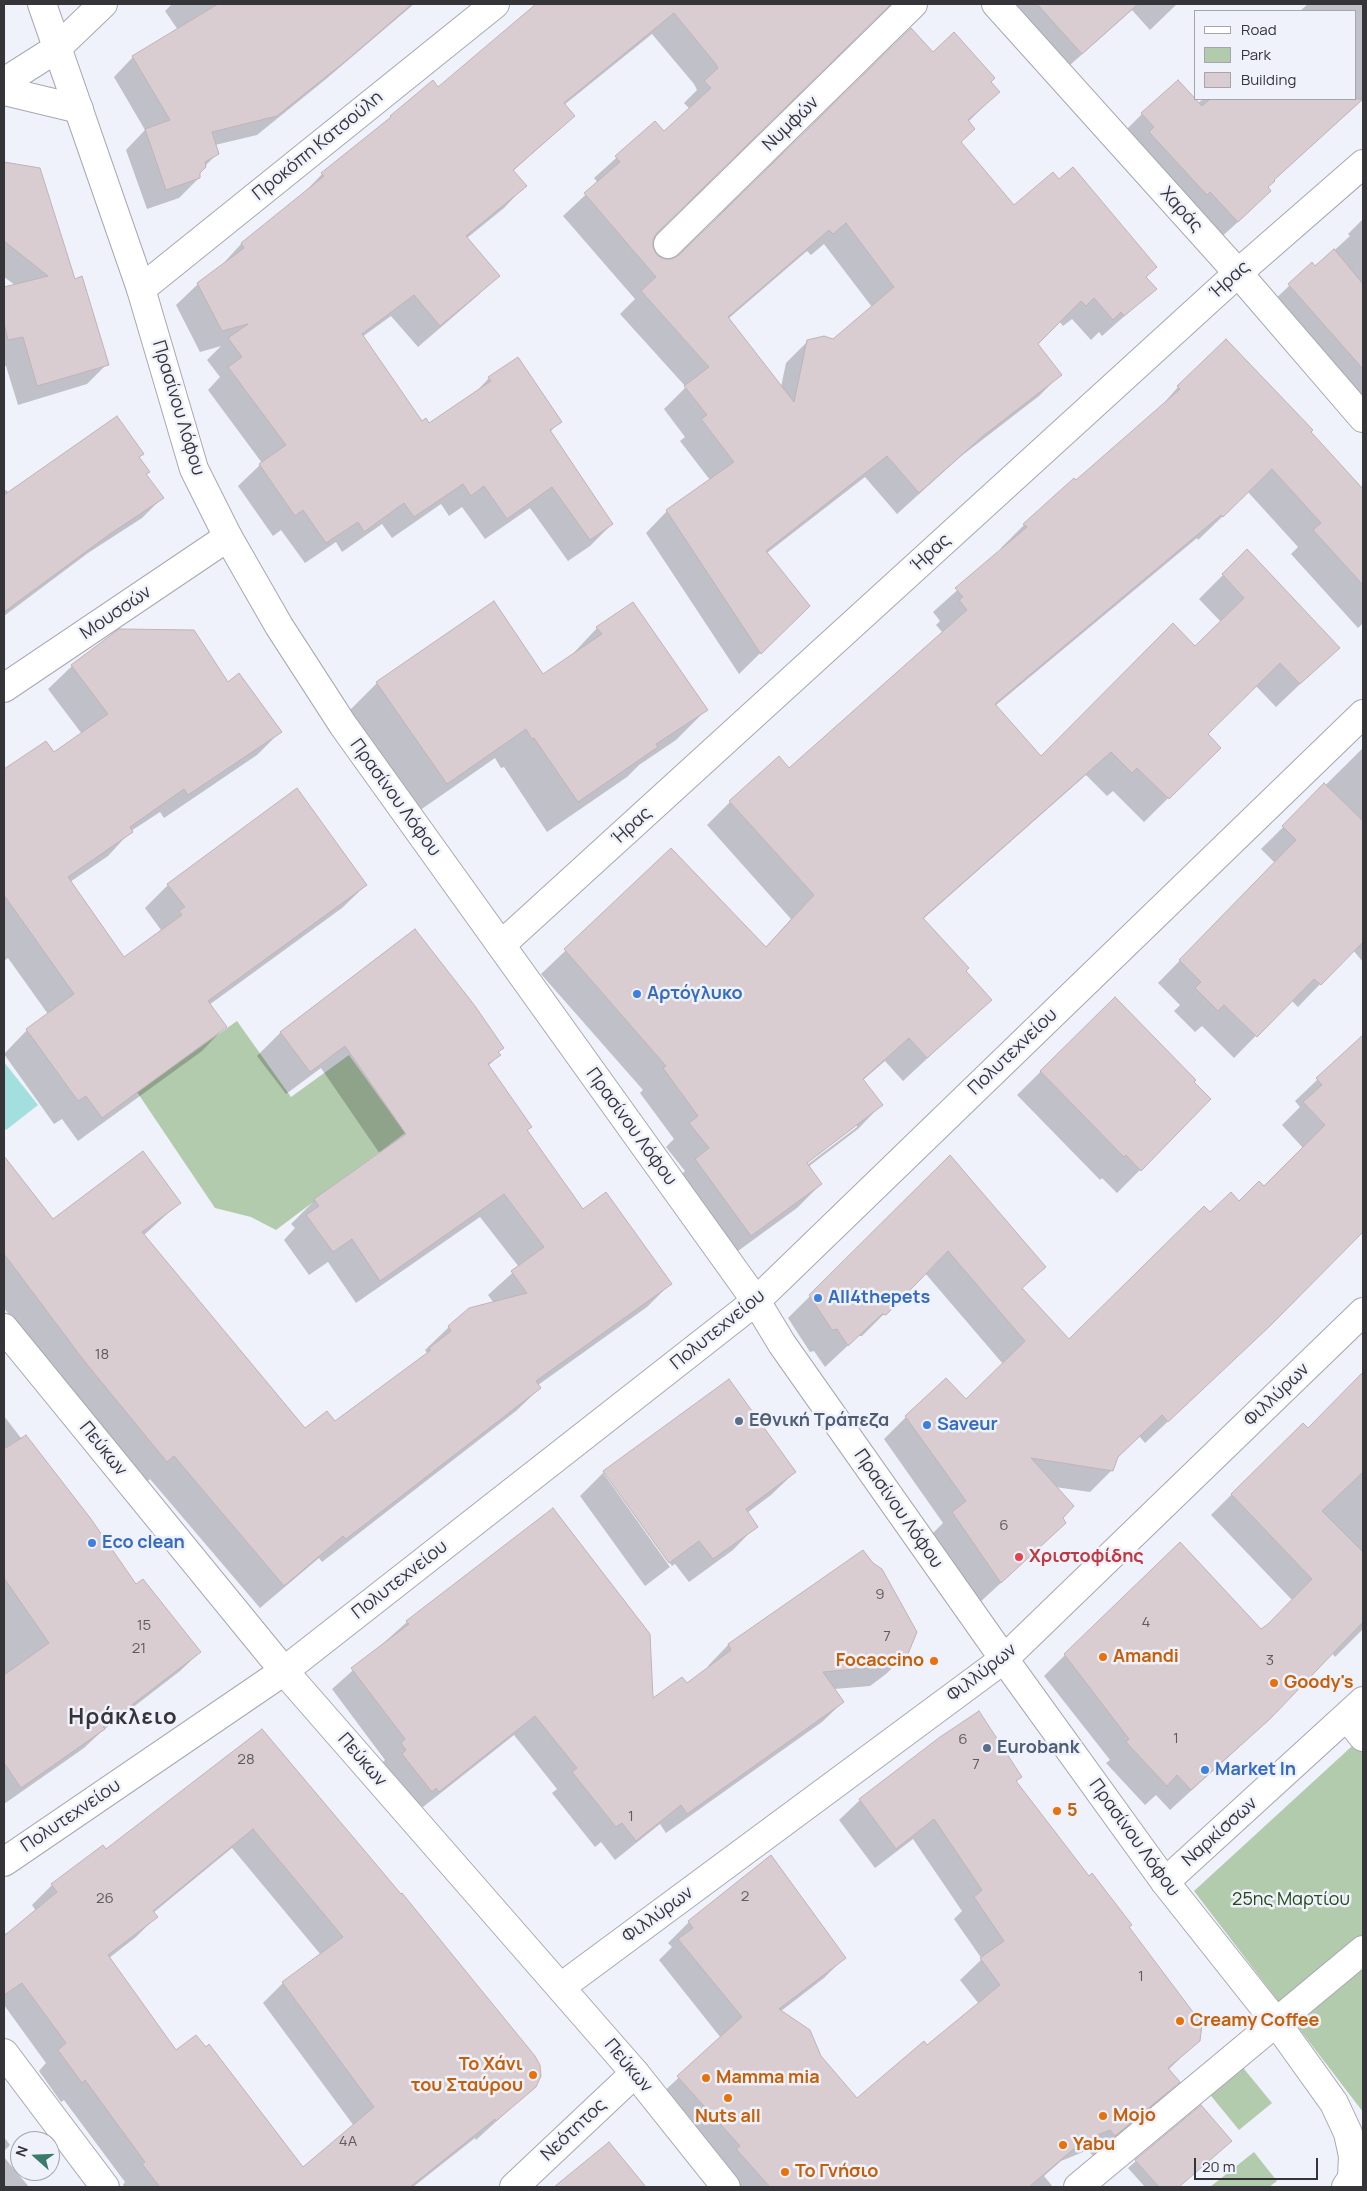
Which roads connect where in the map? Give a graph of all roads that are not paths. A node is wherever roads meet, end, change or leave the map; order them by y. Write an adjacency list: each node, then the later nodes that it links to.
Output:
1 (42, 4): 6 (street, Πρασίνου Λόφου)
2 (103, 4): 6 (street)
3 (496, 4): 13 (street, Προκόπη Κατσούλη)
4 (913, 4): 11 (street, Νυμφών)
5 (996, 4): 12 (street, Χαράς)
6 (56, 49): 7 (street); 9 (street, Πρασίνου Λόφου)
7 (4, 82)
8 (4, 91): 9 (street)
9 (79, 109): 13 (street, Πρασίνου Λόφου)
10 (1363, 164): 12 (street, Ήρας)
11 (668, 244)
12 (1238, 273): 14 (street, Χαράς); 18 (street, Ήρας)
13 (141, 289): 15 (street, Πρασίνου Λόφου)
14 (1363, 418)
15 (228, 537): 16 (street, Μουσσών); 18 (street, Πρασίνου Λόφου)
16 (4, 688)
17 (1363, 714): 19 (street, Πολυτεχνείου)
18 (501, 945): 19 (street, Πρασίνου Λόφου)
19 (756, 1301): 22 (street, Πρασίνου Λόφου); 23 (street, Πολυτεχνείου)
20 (1363, 1312): 22 (street, Φιλλύρων)
21 (4, 1328): 23 (street, Πεύκων)
22 (1004, 1660): 26 (street, Πρασίνου Λόφου); 28 (street, Φιλλύρων)
23 (284, 1671): 25 (street, Πολυτεχνείου); 28 (street, Πεύκων)
24 (1358, 1718): 26 (street, Ναρκίσσων)
25 (4, 1862)
26 (1165, 1882): 29 (street, Πρασίνου Λόφου)
27 (1363, 1950): 29 (street)
28 (561, 1987): 31 (street, Πεύκων)
29 (1276, 2022): 32 (street, Πρασίνου Λόφου); 36 (street)
30 (4, 2053): 33 (street)
31 (635, 2073): 34 (street, Νεότητος); 35 (street, Πεύκων)
32 (1354, 2178)
33 (105, 2187)
34 (514, 2187)
35 (726, 2187)
36 (1078, 2187)

